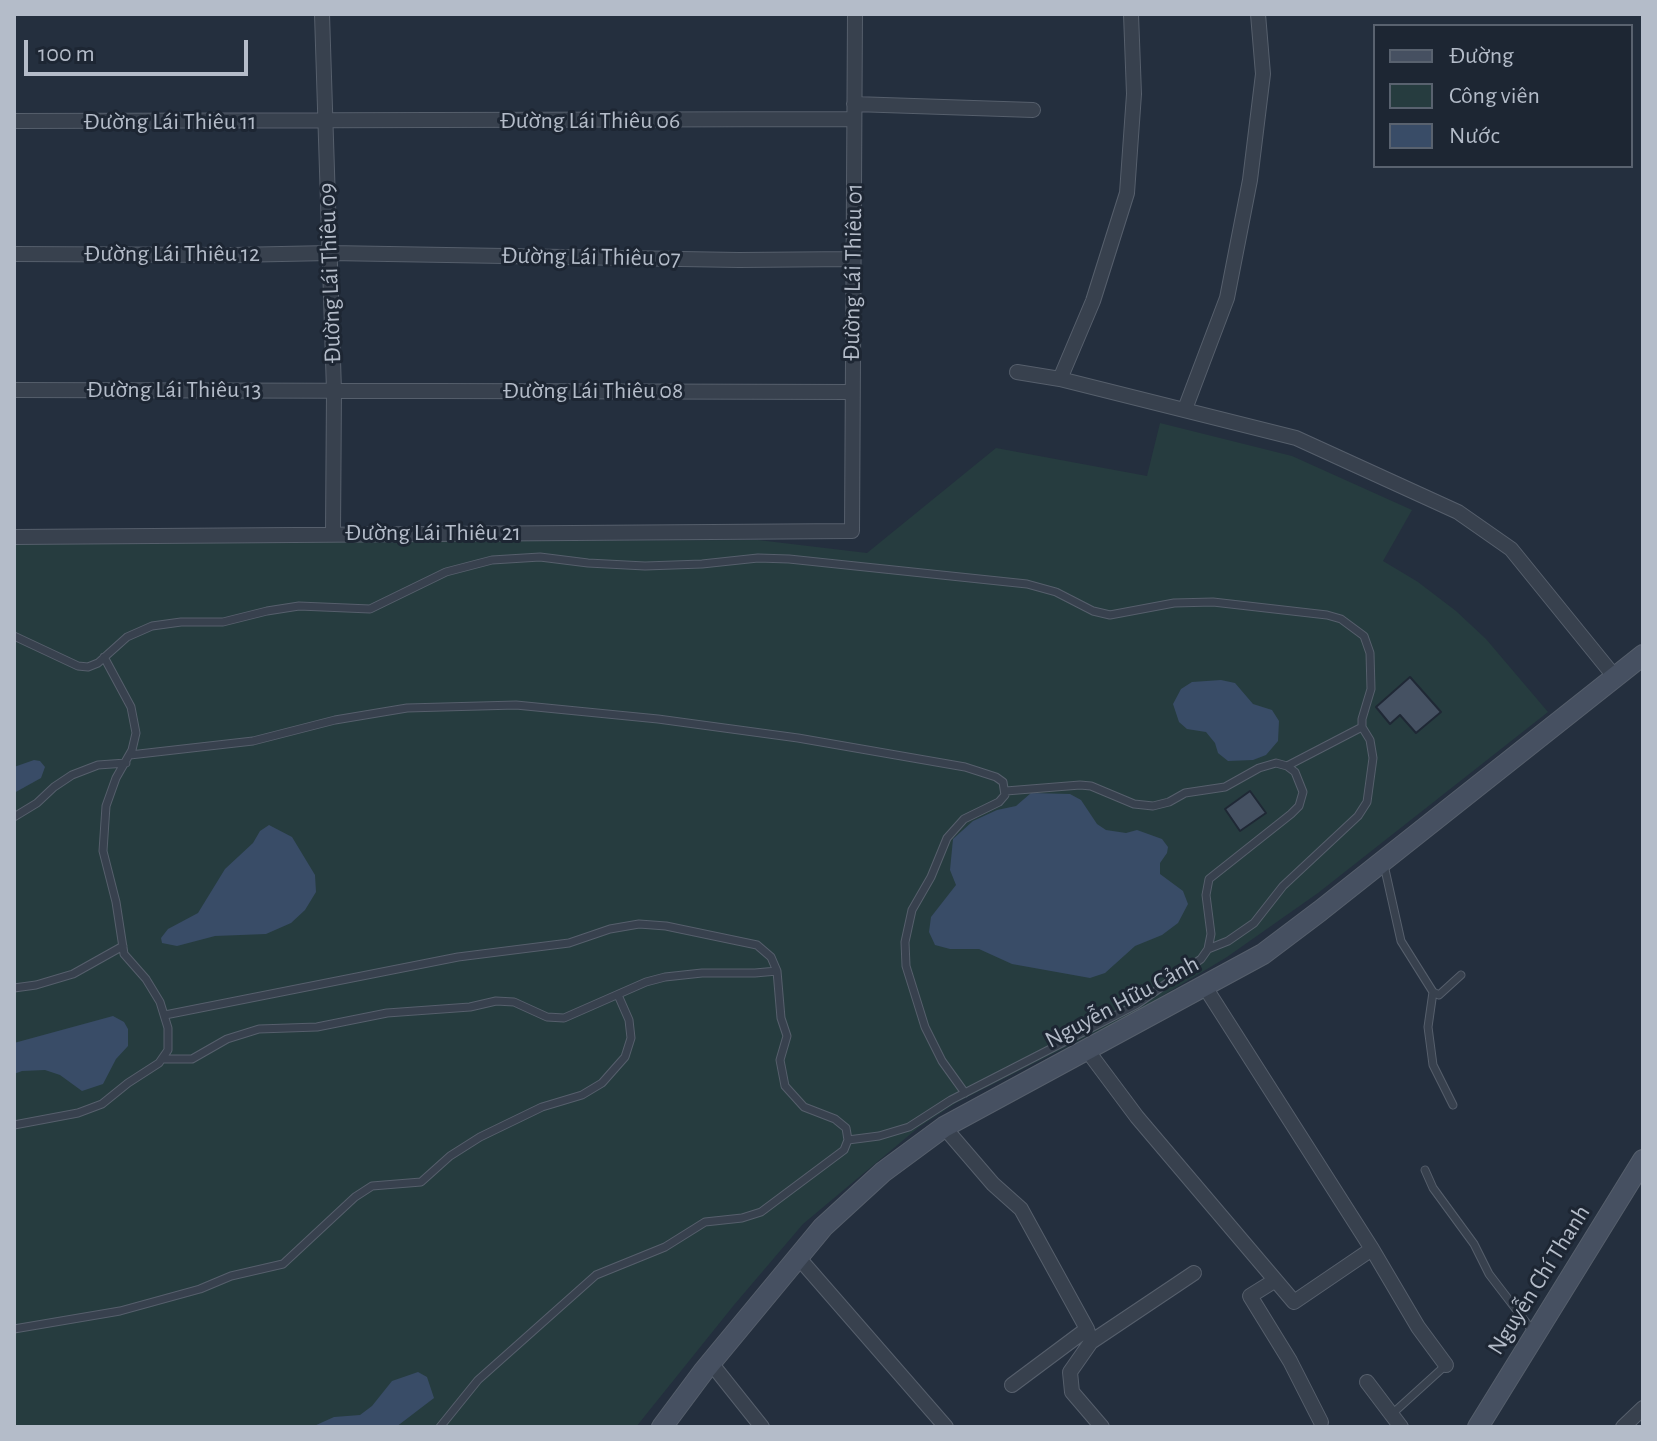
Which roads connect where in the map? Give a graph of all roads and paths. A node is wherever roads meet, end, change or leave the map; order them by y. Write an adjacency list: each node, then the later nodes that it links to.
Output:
1 (322, 14): 8 (street, Đường Lái Thiêu 09)
2 (855, 14): 6 (street, Đường Lái Thiêu 01)
3 (1131, 14): 13 (street)
4 (1258, 14): 17 (street)
5 (1033, 110): 6 (street, Đường Lái Thiêu 06)
6 (854, 112): 8 (street, Đường Lái Thiêu 06); 11 (street, Đường Lái Thiêu 01)
7 (14, 121): 8 (street, Đường Lái Thiêu 11)
8 (326, 122): 9 (street, Đường Lái Thiêu 09)
9 (330, 253): 10 (street, Đường Lái Thiêu 12); 11 (street, Đường Lái Thiêu 07); 15 (street, Đường Lái Thiêu 09)
10 (14, 254)
11 (853, 259): 16 (street, Đường Lái Thiêu 01)
12 (1017, 372): 13 (street)
13 (1060, 379): 17 (street)
14 (14, 390): 15 (street, Đường Lái Thiêu 13)
15 (334, 391): 16 (street, Đường Lái Thiêu 08); 19 (street, Đường Lái Thiêu 09)
16 (852, 392): 18 (street, Đường Lái Thiêu 01)
17 (1185, 409): 24 (street)
18 (852, 531): 19 (street, Đường Lái Thiêu 21)
19 (333, 533): 20 (street, Đường Lái Thiêu 21)
20 (14, 537)
21 (14, 636): 23 (lane)
22 (1643, 655): 24 (street, Nguyễn Hữu Cảnh)
23 (104, 657): 25 (lane); 26 (lane)
24 (1614, 676): 30 (street, Nguyễn Hữu Cảnh)
25 (1362, 727): 27 (lane); 32 (lane)
26 (128, 759): 28 (lane); 29 (lane); 31 (lane)
27 (1287, 766): 28 (lane); 32 (lane)
28 (1006, 791): 42 (lane)
29 (14, 817)
30 (1383, 859): 35 (street, Nguyễn Hữu Cảnh); 37 (lane)
31 (123, 946): 36 (lane); 39 (lane)
32 (1208, 949): 42 (lane)
33 (777, 971): 38 (lane); 39 (lane); 46 (lane)
34 (1461, 975): 37 (lane)
35 (1205, 987): 40 (street, Nguyễn Hữu Cảnh); 49 (street)
36 (14, 988)
37 (1433, 992): 43 (lane)
38 (618, 995): 41 (lane); 53 (lane)
39 (165, 1015): 41 (lane)
40 (1087, 1050): 45 (street, Nguyễn Hữu Cảnh); 52 (street)
41 (164, 1059): 44 (lane)
42 (965, 1093): 46 (lane)
43 (1453, 1105)
44 (14, 1125)
45 (944, 1127): 50 (street, Nguyễn Hữu Cảnh); 54 (street)
46 (848, 1140): 63 (lane)
47 (1643, 1160): 55 (street, Nguyễn Chí Thanh)
48 (1425, 1170): 55 (lane)
49 (1372, 1249): 52 (street); 57 (street)
50 (798, 1257): 56 (street, Nguyễn Hữu Cảnh); 66 (street)
51 (1194, 1273): 54 (street)
52 (1274, 1281): 62 (street)
53 (14, 1329)
54 (1089, 1335): 59 (street); 67 (street)
55 (1536, 1335): 69 (street, Nguyễn Chí Thanh)
56 (711, 1363): 64 (street, Nguyễn Hữu Cảnh); 65 (street)
57 (1446, 1365): 61 (lane)
58 (1367, 1382): 61 (street)
59 (1012, 1385)
60 (1643, 1408): 70 (street)
61 (1392, 1414): 68 (street)
62 (1321, 1422)
63 (440, 1427)
64 (662, 1427)
65 (762, 1427)
66 (946, 1427)
67 (1102, 1427)
68 (1401, 1427)
69 (1478, 1427)
70 (1623, 1427)

